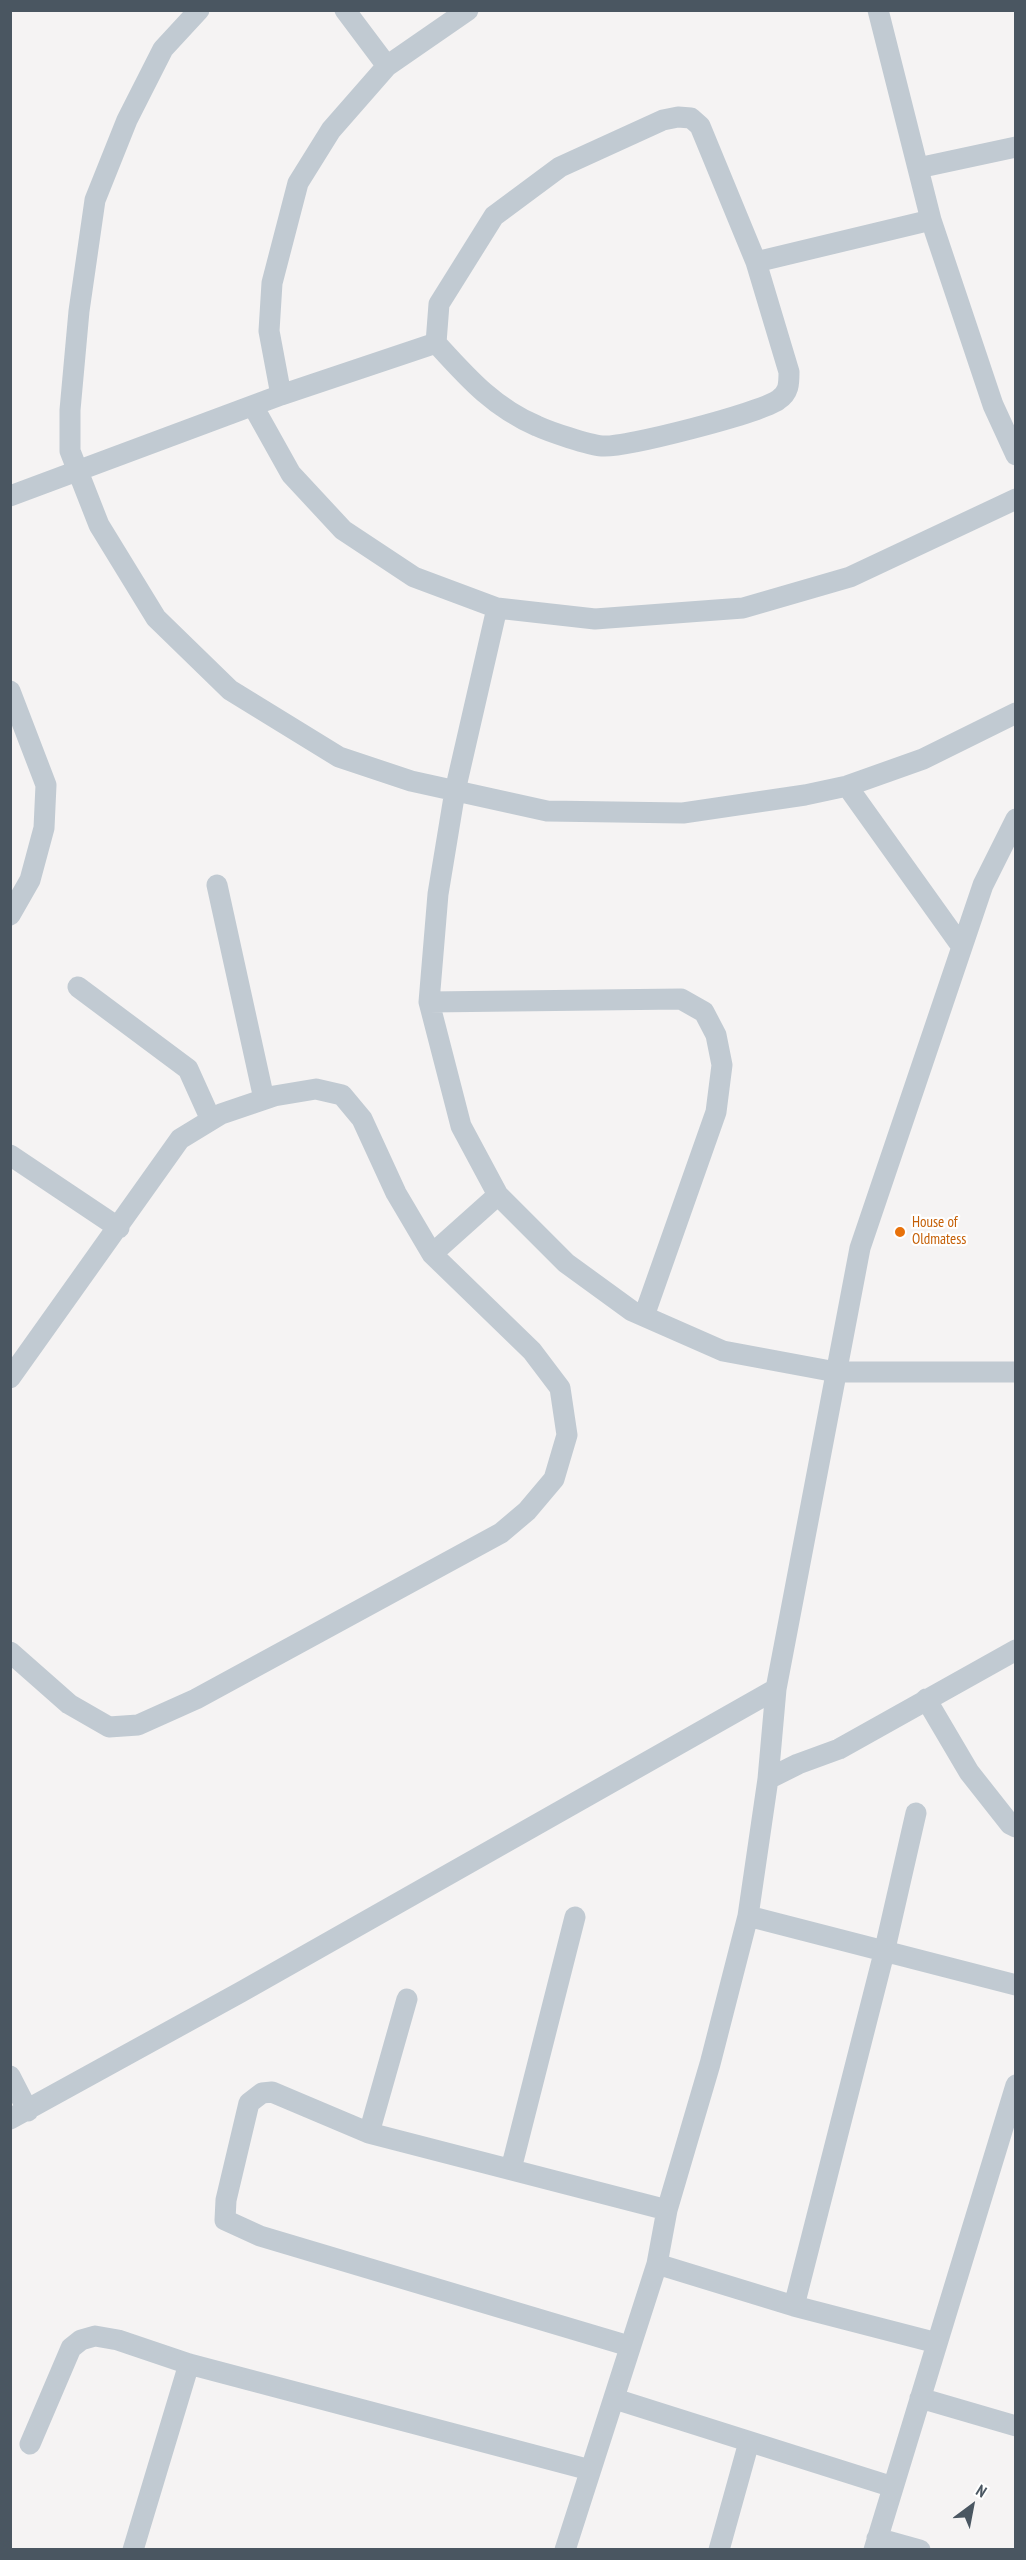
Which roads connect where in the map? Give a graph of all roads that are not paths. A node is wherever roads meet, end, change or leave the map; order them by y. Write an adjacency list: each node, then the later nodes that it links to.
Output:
1 (199, 10): 14 (street)
2 (345, 10): 5 (street)
3 (468, 10): 5 (street)
4 (878, 10): 7 (street)
5 (387, 66): 11 (street)
6 (1016, 147): 7 (street)
7 (918, 168): 8 (street)
8 (932, 220): 9 (street); 13 (street)
9 (756, 262): 10 (street); 10 (street)
10 (436, 343): 11 (street)
11 (281, 396): 12 (street)
12 (254, 406): 14 (street); 17 (street)
13 (1016, 455)
14 (78, 471): 15 (street); 21 (street)
15 (10, 496)
16 (1016, 499): 17 (street)
17 (497, 608): 21 (street)
18 (10, 691): 24 (street)
19 (1016, 713): 20 (street)
20 (847, 786): 21 (street); 25 (street)
21 (455, 791): 27 (street)
22 (1016, 819): 25 (street)
23 (217, 885): 28 (street)
24 (10, 915)
25 (962, 947): 35 (street)
26 (78, 987): 29 (street)
27 (429, 1002): 31 (street); 34 (street)
28 (264, 1099): 29 (street); 33 (street)
29 (211, 1120): 32 (street)
30 (10, 1155): 32 (street)
31 (498, 1195): 33 (street); 34 (street)
32 (119, 1228): 37 (street)
33 (432, 1254): 39 (street)
34 (644, 1316): 35 (street)
35 (836, 1372): 36 (street); 40 (street)
36 (1016, 1372)
37 (10, 1378)
38 (1016, 1650): 41 (street)
39 (10, 1652)
40 (776, 1689): 42 (street); 52 (street)
41 (926, 1699): 42 (street); 44 (street)
42 (768, 1779): 45 (street)
43 (916, 1813): 47 (street)
44 (1016, 1827)
45 (748, 1916): 47 (street); 55 (street)
46 (575, 1917): 54 (street)
47 (884, 1953): 48 (street); 57 (street)
48 (1016, 1986)
49 (407, 1999): 53 (street)
50 (10, 2076): 52 (street)
51 (1016, 2085): 58 (street)
52 (19, 2115)
53 (369, 2133): 54 (street); 59 (street)
54 (511, 2169): 55 (street)
55 (666, 2210): 56 (street)
56 (657, 2264): 57 (street); 59 (street)
57 (794, 2306): 58 (street)
58 (937, 2343): 61 (street)
59 (629, 2346): 62 (street)
60 (189, 2364): 65 (street); 66 (street); 69 (street)
61 (920, 2398): 63 (street); 67 (street)
62 (615, 2399): 64 (street); 66 (street)
63 (1016, 2426)
64 (749, 2442): 67 (street); 71 (street)
65 (30, 2444)
66 (590, 2470): 70 (street)
67 (893, 2487): 68 (street)
68 (875, 2544): 72 (street)
69 (133, 2550)
70 (565, 2550)
71 (719, 2550)
72 (920, 2550)

